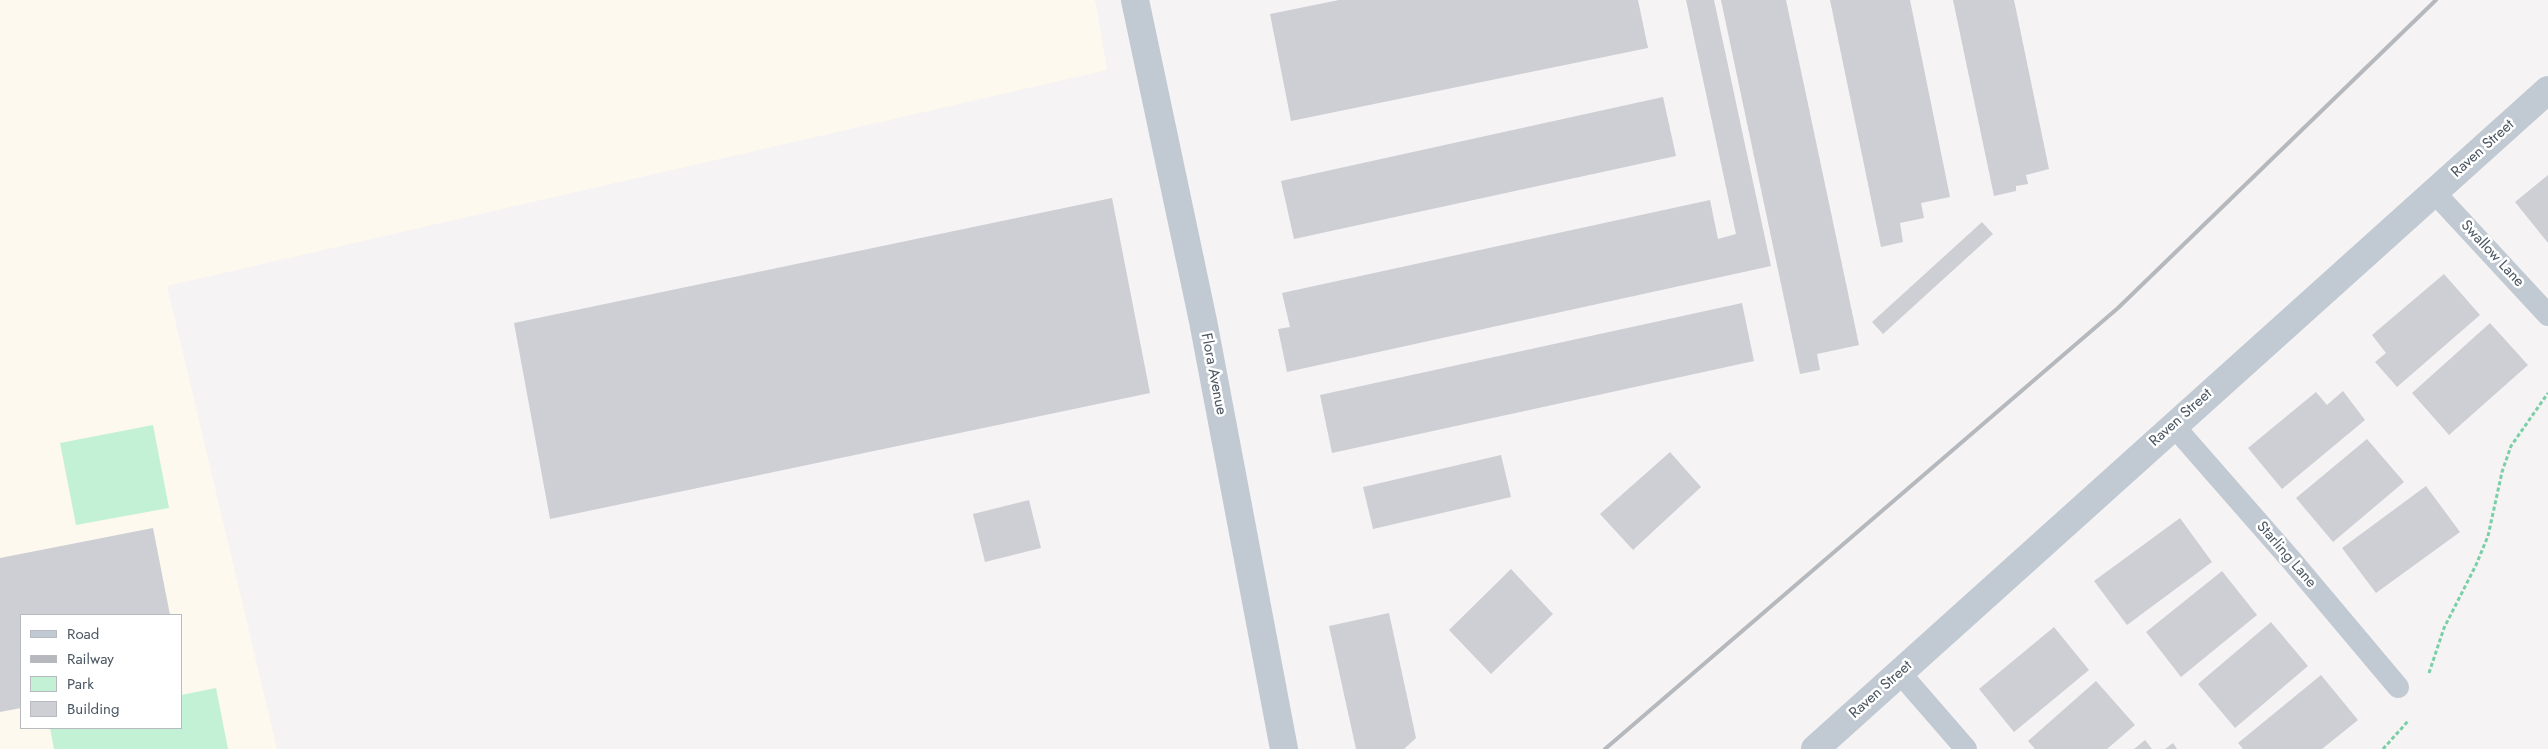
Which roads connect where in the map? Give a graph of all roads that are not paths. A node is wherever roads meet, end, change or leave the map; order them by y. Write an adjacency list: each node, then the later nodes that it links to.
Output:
1 (1135, 0): 8 (street, Flora Avenue)
2 (2548, 90): 3 (street, Raven Street)
3 (2435, 193): 4 (lane, Swallow Lane); 5 (street, Raven Street)
4 (2548, 315)
5 (2172, 425): 6 (street, Raven Street); 7 (lane, Starling Lane)
6 (1900, 673): 9 (street, Raven Street); 10 (lane)
7 (2398, 687)
8 (1284, 749)
9 (1815, 749)
10 (1966, 749)

